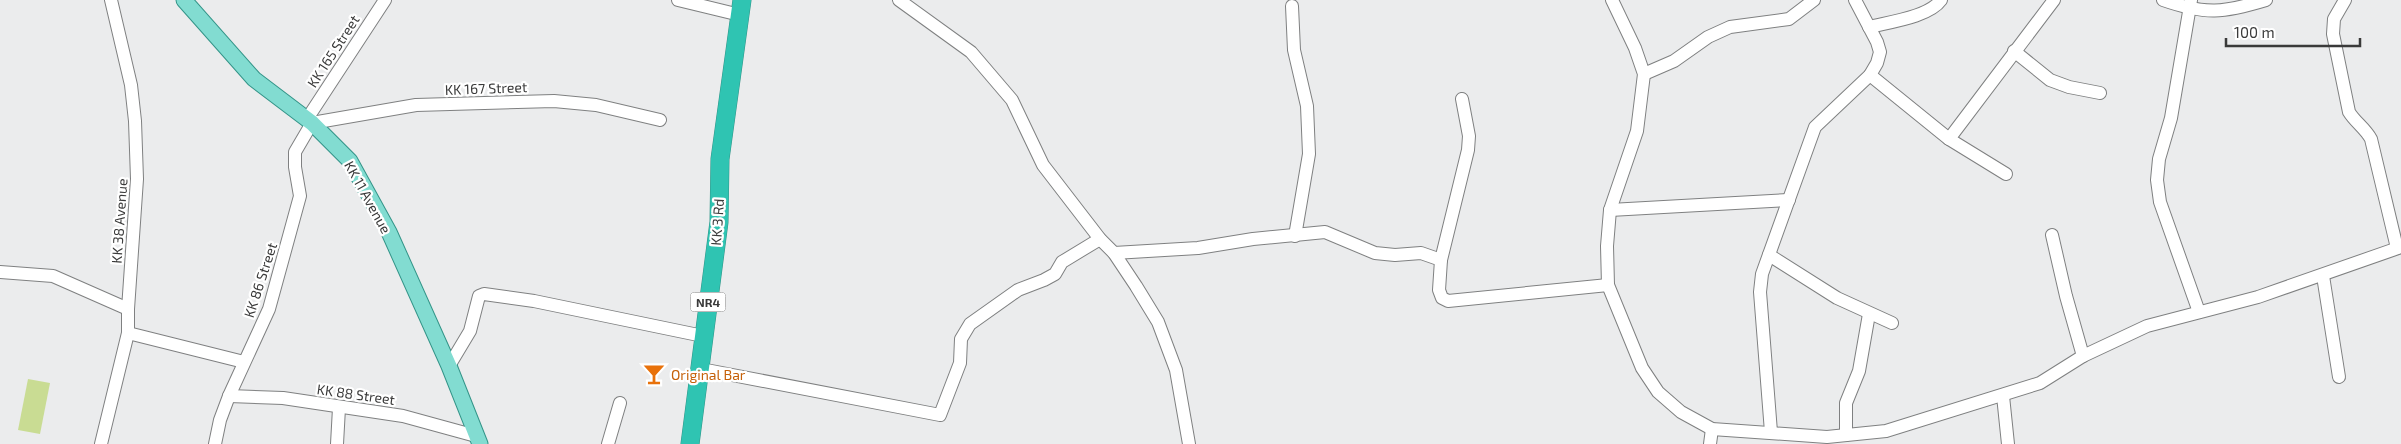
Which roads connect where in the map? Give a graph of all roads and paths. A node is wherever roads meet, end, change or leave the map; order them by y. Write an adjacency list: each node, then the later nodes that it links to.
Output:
1 (111, 0): 39 (street, KK 38 Avenue)
2 (184, 0): 24 (main road, KK 11 Avenue)
3 (385, 0): 24 (street, KK 165 Street)
4 (678, 0): 16 (street)
5 (899, 0): 31 (street)
6 (1612, 0): 19 (street)
7 (1814, 0): 19 (street)
8 (1855, 0): 17 (street)
9 (1941, 0): 17 (street)
10 (2054, 0): 18 (street)
11 (2163, 0): 14 (street)
12 (2266, 0): 14 (street)
13 (2342, 0): 32 (street)
14 (2190, 4): 40 (street)
15 (1292, 6): 30 (street)
16 (741, 7): 44 (highway, KK 3 Rd / NR4)
17 (1869, 27): 20 (street)
18 (2014, 51): 21 (street); 25 (street)
19 (1644, 74): 28 (street)
20 (1870, 75): 25 (street); 27 (street)
21 (2100, 93)
22 (1462, 99): 35 (street)
23 (660, 120): 24 (street, KK 167 Street)
24 (310, 121): 46 (street, KK 86 Street); 47 (main road, KK 11 Avenue)
25 (1949, 138): 26 (street)
26 (2006, 174)
27 (1789, 200): 28 (street); 34 (street)
28 (1610, 210): 38 (street)
29 (2052, 235): 45 (street)
30 (1295, 236): 33 (street); 35 (street)
31 (1100, 239): 33 (street); 48 (street)
32 (2399, 248): 37 (street)
33 (1114, 253): 63 (street)
34 (1769, 255): 41 (street); 55 (street)
35 (1441, 260): 38 (street)
36 (0, 272): 39 (street)
37 (2323, 276): 40 (street); 49 (street)
38 (1608, 285): 54 (street)
39 (128, 309): 43 (street, KK 38 Avenue)
40 (2198, 312): 45 (street)
41 (1869, 314): 42 (street); 56 (street)
42 (1892, 323)
43 (128, 333): 46 (street); 58 (street, KK 38 Avenue)
44 (704, 336): 47 (street); 48 (highway, KK 3 Rd / NR4)
45 (2083, 356): 51 (street)
46 (244, 362): 50 (street, KK 86 Street)
47 (449, 366): 57 (main road, KK 11 Avenue)
48 (701, 369): 62 (highway, KK 3 Rd / NR4)
49 (2339, 377)
50 (229, 396): 53 (street, KK 88 Street); 59 (street, KK 86 Street)
51 (2003, 396): 56 (street); 65 (street)
52 (620, 403): 61 (street)
53 (339, 408): 57 (street, KK 88 Street); 60 (street)
54 (1712, 429): 55 (street); 64 (street)
55 (1771, 432): 56 (street)
56 (1846, 435)
57 (478, 440)
58 (101, 444)
59 (215, 444)
60 (337, 444)
61 (608, 444)
62 (690, 444)
63 (1188, 444)
64 (1710, 444)
65 (2008, 444)

